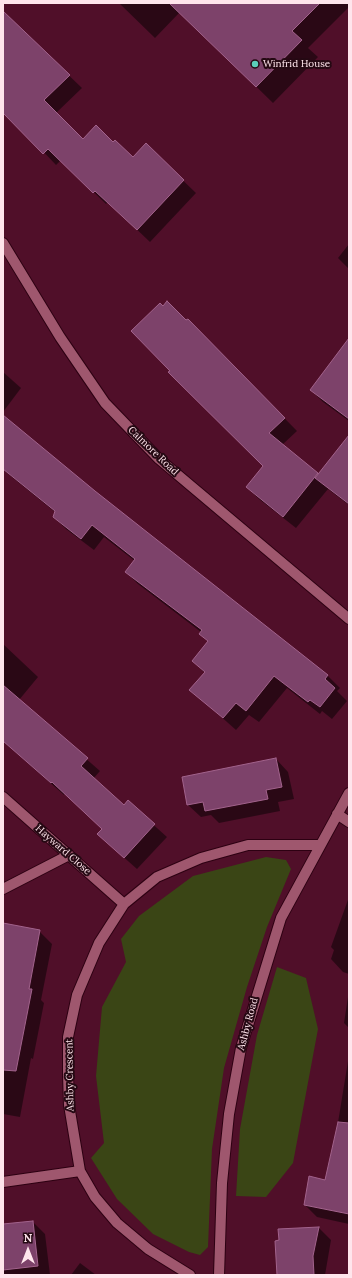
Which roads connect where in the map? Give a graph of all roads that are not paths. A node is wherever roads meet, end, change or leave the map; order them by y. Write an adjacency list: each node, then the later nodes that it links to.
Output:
1 (3, 243): 2 (street, Calmore Road)
2 (349, 619)
3 (349, 793): 5 (street, Ashby Road)
4 (3, 797): 8 (street, Hayward Close)
5 (337, 814): 6 (street); 7 (street, Ashby Road)
6 (349, 822)
7 (320, 844): 10 (street, Ashby Crescent); 14 (street, Ashby Road)
8 (69, 856): 9 (street); 10 (street, Hayward Close)
9 (3, 889)
10 (124, 904): 11 (street, Ashby Crescent)
11 (80, 1171): 12 (street); 13 (street, Ashby Crescent)
12 (3, 1182)
13 (190, 1275)
14 (219, 1275)

